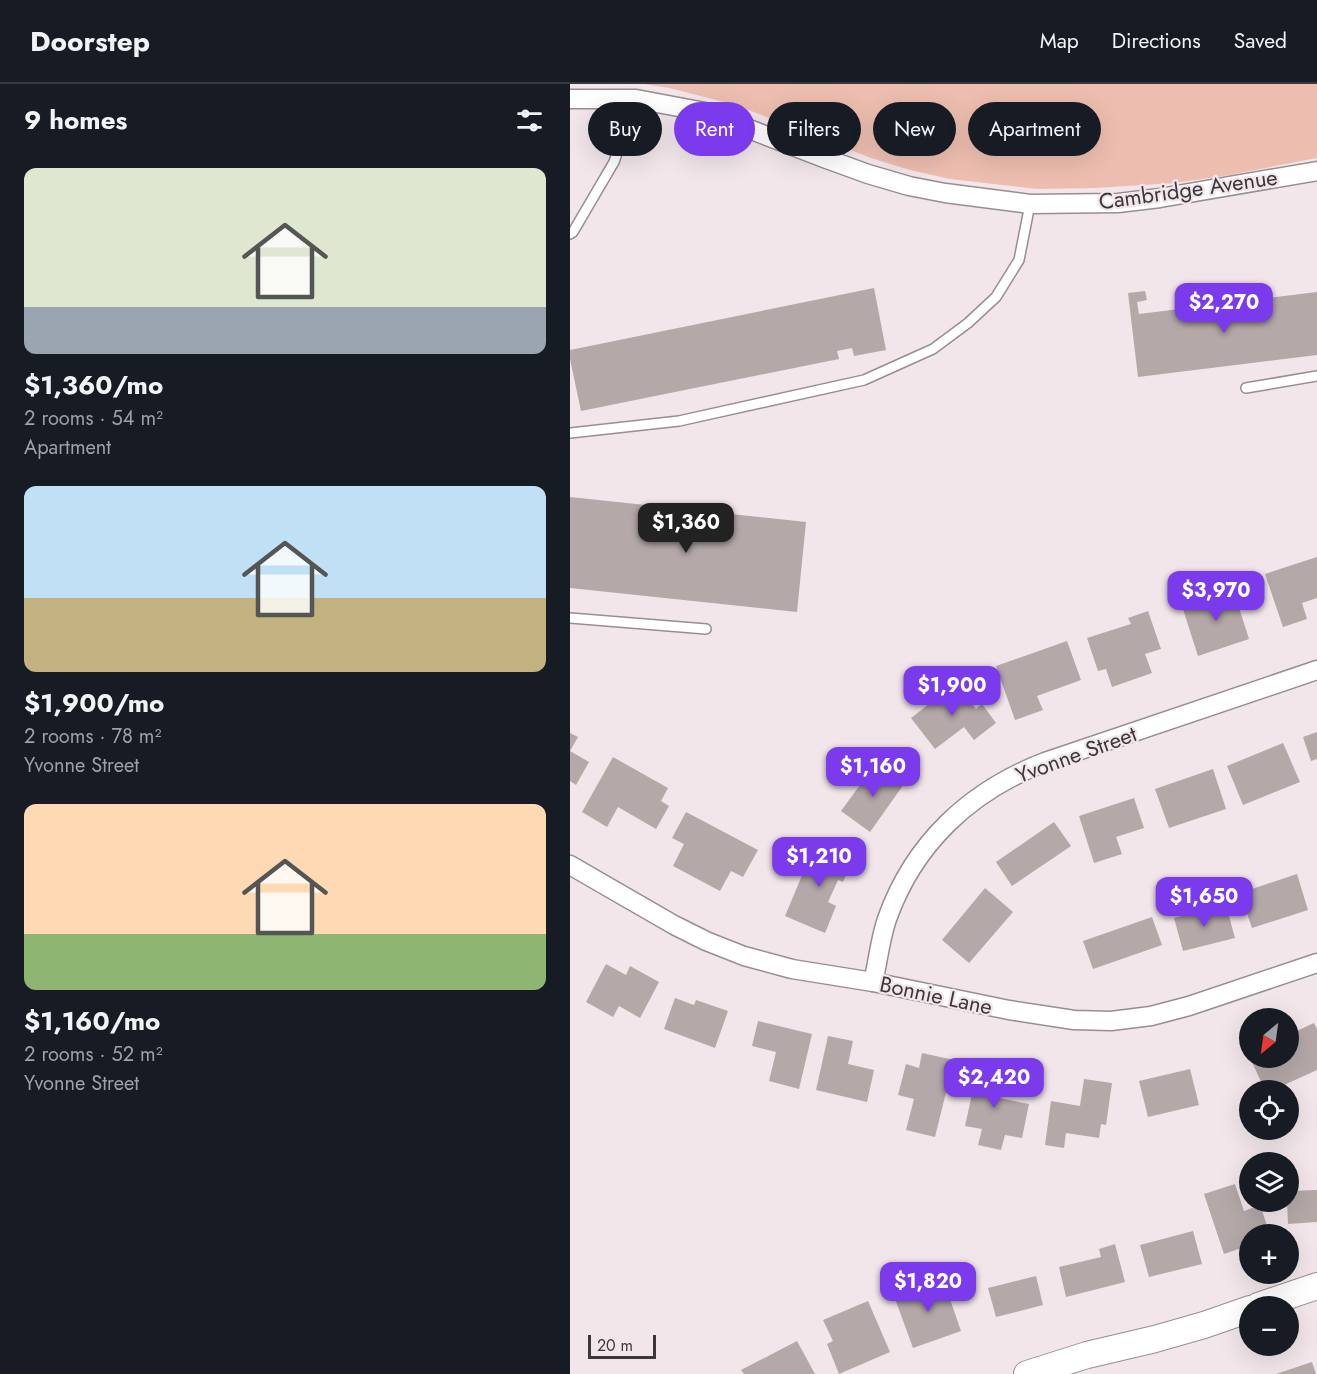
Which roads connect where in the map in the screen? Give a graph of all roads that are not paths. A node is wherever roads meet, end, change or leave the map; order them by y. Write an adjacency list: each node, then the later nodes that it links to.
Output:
1 (570, 99): 2 (street, Cambridge Avenue)
2 (636, 99): 4 (street, Cambridge Avenue); 5 (lane)
3 (1317, 171): 4 (street, Cambridge Avenue)
4 (1030, 204): 8 (lane)
5 (570, 234)
6 (1317, 376): 7 (lane)
7 (1246, 388)
8 (570, 433)
9 (570, 618): 10 (lane)
10 (706, 629)
11 (1317, 670): 14 (street, Yvonne Street)
12 (570, 865): 14 (street, Bonnie Lane)
13 (1317, 963): 14 (street, Bonnie Lane)
14 (873, 982)
15 (1317, 1286): 16 (street)
16 (1288, 1296)
17 (1239, 1313): 18 (street)
18 (1027, 1374)

